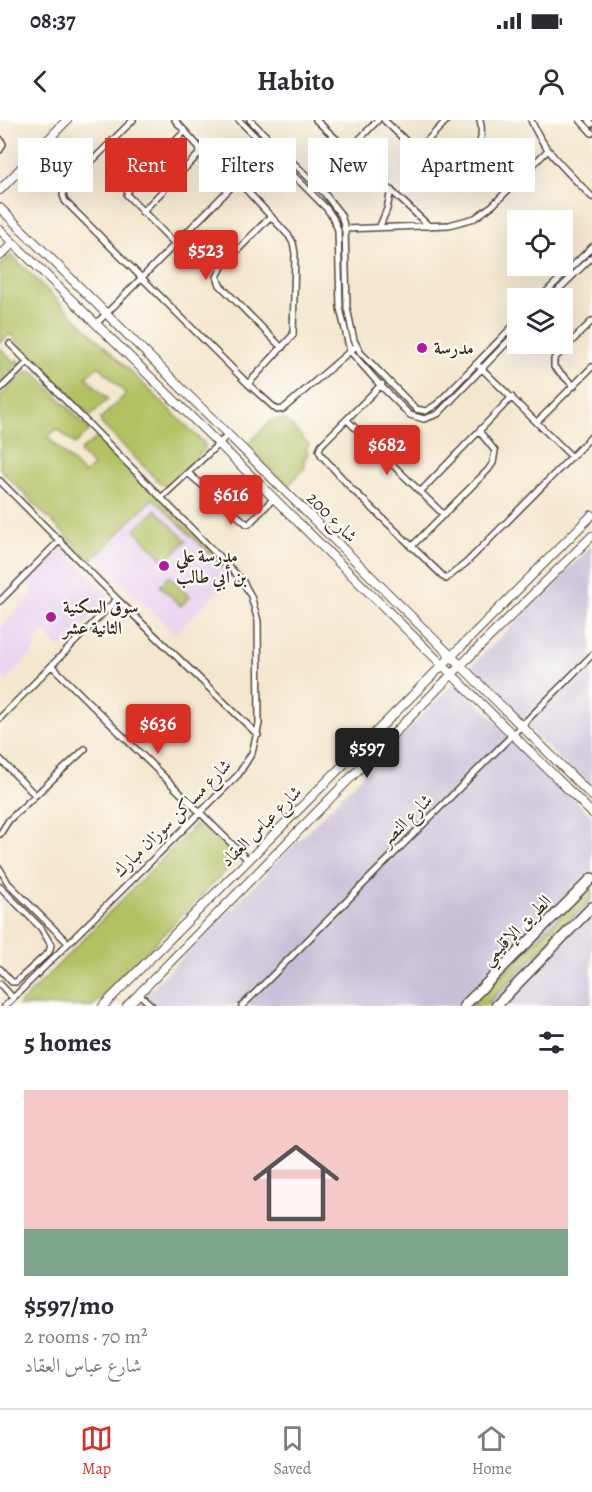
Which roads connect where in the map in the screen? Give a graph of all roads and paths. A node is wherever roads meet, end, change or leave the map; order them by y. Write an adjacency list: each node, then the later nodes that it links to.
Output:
1 (62, 120): 30 (street)
2 (67, 120): 32 (street)
3 (133, 120): 50 (street)
4 (175, 120): 16 (street)
5 (239, 120): 18 (street)
6 (250, 120): 19 (street)
7 (316, 120): 20 (street)
8 (378, 120): 21 (street)
9 (384, 120): 22 (street)
10 (447, 120): 23 (street)
11 (480, 120): 24 (street)
12 (531, 120): 27 (street)
13 (580, 120): 17 (street)
14 (589, 120): 15 (street)
15 (592, 124)
16 (185, 131): 38 (street); 38 (street)
17 (592, 133)
18 (256, 138)
19 (268, 138)
20 (335, 138)
21 (361, 138)
22 (403, 138)
23 (430, 138)
24 (482, 138)
25 (0, 139): 26 (street)
26 (0, 150)
27 (548, 150): 36 (street); 41 (street)
28 (296, 166): 42 (street)
29 (296, 178): 43 (street)
30 (0, 183)
31 (388, 187): 33 (street)
32 (0, 189)
33 (391, 190): 40 (street); 41 (street)
34 (229, 192): 46 (street)
35 (248, 192): 39 (street)
36 (592, 197)
37 (0, 208): 53 (street, شارع 200)
38 (142, 212): 46 (street)
39 (271, 216): 60 (street); 60 (street)
40 (380, 226): 41 (street); 42 (street)
41 (429, 226)
42 (345, 228): 43 (street); 59 (street)
43 (338, 230): 61 (street)
44 (2, 236): 45 (street, شارع 200)
45 (13, 243): 48 (street); 55 (street, شارع 200)
46 (176, 245): 50 (street)
47 (592, 247): 49 (street)
48 (0, 256)
49 (590, 258): 51 (street); 52 (street)
50 (142, 278): 53 (street); 67 (street)
51 (552, 288)
52 (560, 288)
53 (106, 314): 55 (street); 75 (street, شارع 200)
54 (592, 321): 69 (street)
55 (96, 324): 77 (street, شارع 200)
56 (507, 332): 63 (street)
57 (507, 342): 64 (street)
58 (10, 344): 62 (street, شارع مساكن سوزان مبارك)
59 (356, 346): 61 (street); 66 (street)
60 (282, 348): 67 (street)
61 (350, 351): 67 (street); 68 (street)
62 (28, 362): 70 (street); 82 (street, شارع مساكن سوزان مبارك)
63 (476, 362): 64 (street); 66 (street)
64 (481, 367): 68 (street); 71 (street)
65 (592, 367): 69 (street)
66 (386, 380): 68 (street)
67 (248, 384)
68 (380, 385): 72 (street)
69 (574, 386): 73 (street)
70 (0, 389)
71 (512, 397): 73 (street); 74 (street)
72 (347, 420): 81 (street); 88 (street)
73 (537, 422): 78 (street)
74 (479, 431): 81 (street); 84 (street)
75 (228, 435): 77 (street); 92 (street, شارع 200)
76 (592, 436): 78 (street)
77 (219, 444): 79 (street); 83 (street, شارع 200)
78 (572, 457): 88 (street)
79 (188, 472): 82 (street); 83 (street)
80 (0, 481): 87 (street)
81 (420, 492): 84 (street)
82 (162, 497): 101 (street, شارع مساكن سوزان مبارك)
83 (274, 498): 93 (street, شارع 200)
84 (444, 515): 88 (street)
85 (592, 515): 92 (street, شارع عباس العقاد)
86 (592, 536): 95 (street, شارع عباس العقاد)
87 (60, 540): 89 (street); 90 (street)
88 (411, 547)
89 (117, 599): 94 (street); 101 (street)
90 (0, 601)
91 (592, 655): 100 (street, شارع النصر)
92 (451, 656): 93 (street, شارع عباس العقاد); 95 (street, شارع 200)
93 (443, 664): 96 (street, شارع 200); 97 (street, شارع عباس العقاد)
94 (52, 666): 99 (street); 107 (street)
95 (460, 666): 96 (street, شارع عباس العقاد); 100 (street, شارع 200)
96 (452, 674): 98 (street, شارع عباس العقاد); 102 (street, شارع 200)
97 (414, 694): 98 (street); 110 (street, شارع عباس العقاد)
98 (424, 704): 120 (street, شارع عباس العقاد)
99 (0, 718)
100 (522, 726): 102 (street, شارع النصر); 106 (street, شارع 200)
101 (258, 735): 107 (street, شارع مساكن سوزان مبارك)
102 (514, 735): 108 (street, شارع 200); 126 (street, شارع النصر)
103 (85, 749): 105 (street)
104 (0, 759): 105 (street)
105 (35, 795): 109 (street)
106 (592, 796)
107 (200, 812): 110 (street); 116 (street, شارع مساكن سوزان مبارك)
108 (592, 813)
109 (0, 834)
110 (248, 860): 118 (street, شارع عباس العقاد)
111 (0, 869): 113 (street)
112 (592, 878): 127 (highway, الطريق الإقليمي)
113 (8, 883): 114 (street); 116 (street)
114 (0, 887): 117 (street)
115 (592, 907): 128 (highway, الطريق الإقليمي)
116 (69, 943): 121 (street, شارع مساكن سوزان مبارك)
117 (0, 969)
118 (127, 982): 120 (street); 123 (street, شارع عباس العقاد)
119 (0, 984): 121 (street)
120 (139, 994): 124 (street, شارع عباس العقاد); 125 (street)
121 (13, 998): 122 (street, شارع مساكن سوزان مبارك)
122 (5, 1006)
123 (103, 1006)
124 (127, 1006)
125 (152, 1006)
126 (242, 1006)
127 (464, 1006)
128 (496, 1006)

